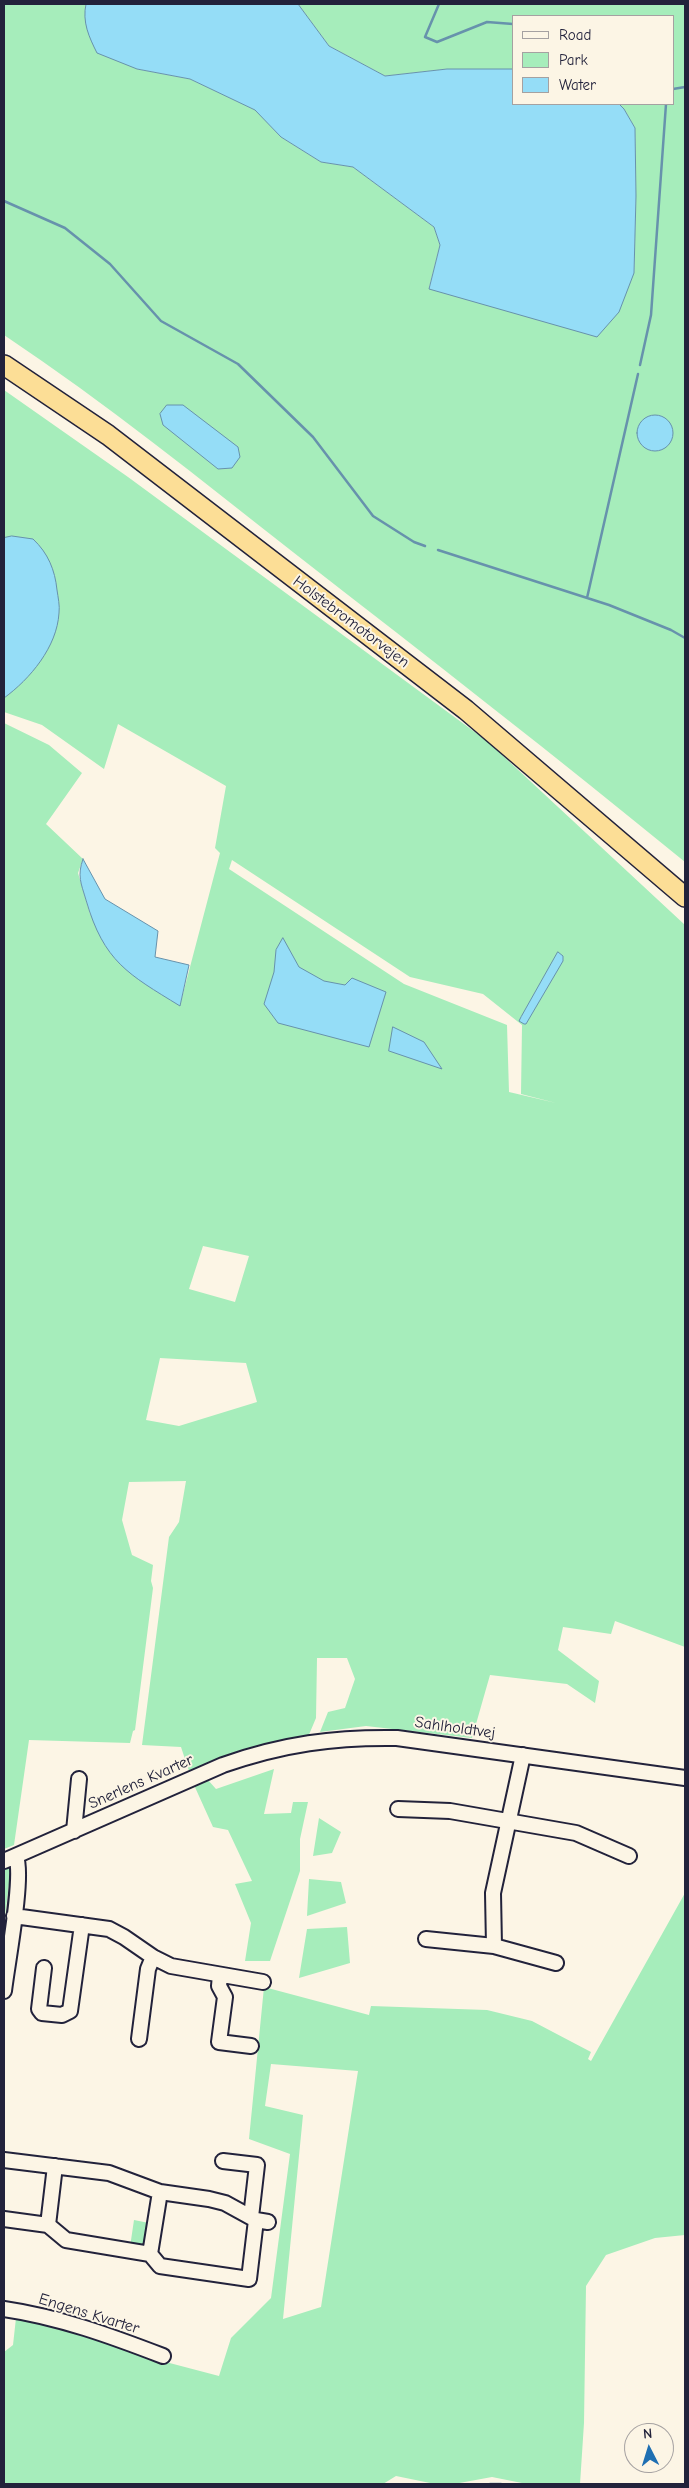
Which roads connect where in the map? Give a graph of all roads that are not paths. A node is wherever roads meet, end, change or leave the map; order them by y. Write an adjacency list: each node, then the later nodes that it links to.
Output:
1 (4, 365): 2 (highway, Holstebromotorvejen)
2 (685, 897)
3 (523, 1755): 4 (street, Sahlholdtvej); 5 (street, Sahlholdtvej); 8 (street)
4 (223, 1765): 9 (street, Snerlens Kvarter)
5 (685, 1778)
6 (79, 1779): 9 (street, Snerlens Kvarter)
7 (398, 1810): 8 (street)
8 (508, 1822): 10 (street); 15 (street)
9 (74, 1831): 11 (street, Snerlens Kvarter)
10 (629, 1856)
11 (10, 1859): 12 (street)
12 (14, 1916): 13 (street); 21 (street)
13 (82, 1925): 16 (street); 18 (street)
14 (426, 1939): 15 (street)
15 (494, 1946): 17 (street)
16 (153, 1957): 19 (street); 22 (street)
17 (556, 1963)
18 (44, 1968)
19 (220, 1975): 20 (street); 23 (street)
20 (263, 1982)
21 (4, 1990)
22 (139, 2039)
23 (251, 2046)
24 (4, 2160): 26 (street)
25 (223, 2161): 29 (street)
26 (55, 2166): 27 (street); 30 (street)
27 (160, 2192): 29 (street); 31 (street)
28 (4, 2219): 30 (street)
29 (258, 2220): 31 (street)
30 (48, 2225): 31 (street)
31 (150, 2254)
32 (4, 2309): 33 (street, Engens Kvarter)
33 (163, 2356)

